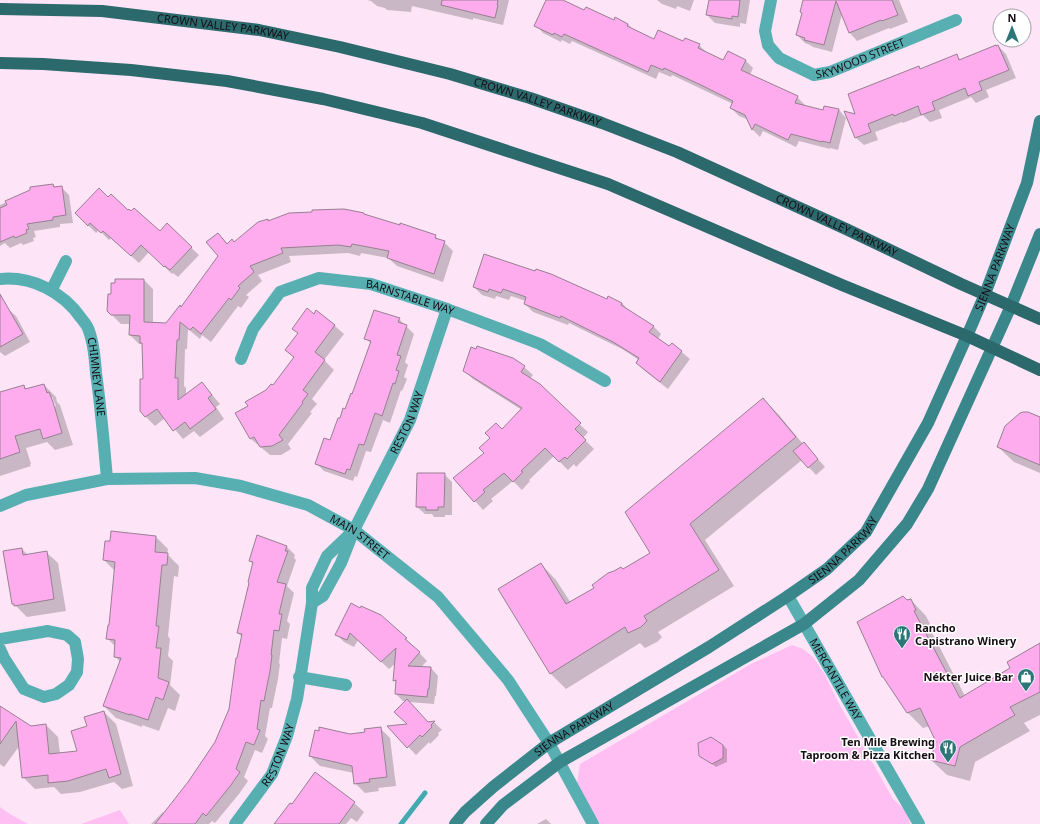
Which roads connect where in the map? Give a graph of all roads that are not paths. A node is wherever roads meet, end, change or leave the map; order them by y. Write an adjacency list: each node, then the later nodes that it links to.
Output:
1 (771, 0): 3 (street, SKYWOOD STREET)
2 (0, 9): 10 (main road, CROWN VALLEY PARKWAY)
3 (956, 20)
4 (0, 63): 14 (main road)
5 (1040, 121): 10 (main road, SIENNA PARKWAY)
6 (1040, 234): 11 (main road, SIENNA PARKWAY)
7 (66, 261): 9 (street)
8 (0, 279): 9 (street, CHIMNEY LANE)
9 (52, 289): 19 (street, CHIMNEY LANE)
10 (985, 294): 11 (main road, CROWN VALLEY PARKWAY); 14 (main road, SIENNA PARKWAY)
11 (1011, 306): 13 (main road, CROWN VALLEY PARKWAY); 15 (main road, SIENNA PARKWAY)
12 (447, 309): 16 (street, BARNSTABLE WAY); 18 (street, BARNSTABLE WAY); 21 (street, RESTON WAY)
13 (1040, 319)
14 (967, 336): 15 (main road); 22 (main road, SIENNA PARKWAY)
15 (991, 348): 17 (main road); 23 (main road, SIENNA PARKWAY)
16 (241, 359)
17 (1040, 370)
18 (605, 381)
19 (107, 479): 20 (street, MAIN STREET); 21 (street, MAIN STREET)
20 (0, 506)
21 (354, 530): 26 (street, RESTON WAY); 28 (street, MAIN STREET)
22 (788, 596): 23 (street, MERCANTILE WAY); 28 (main road, SIENNA PARKWAY)
23 (804, 624): 29 (main road, SIENNA PARKWAY); 34 (street, MERCANTILE WAY)
24 (0, 639): 25 (street)
25 (0, 649)
26 (300, 677): 27 (street); 30 (street, RESTON WAY)
27 (346, 685)
28 (549, 742): 29 (street, MAIN STREET); 31 (main road, SIENNA PARKWAY)
29 (560, 762): 32 (main road, SIENNA PARKWAY); 33 (street, MAIN STREET)
30 (235, 824)
31 (455, 824)
32 (486, 824)
33 (593, 824)
34 (919, 824)

